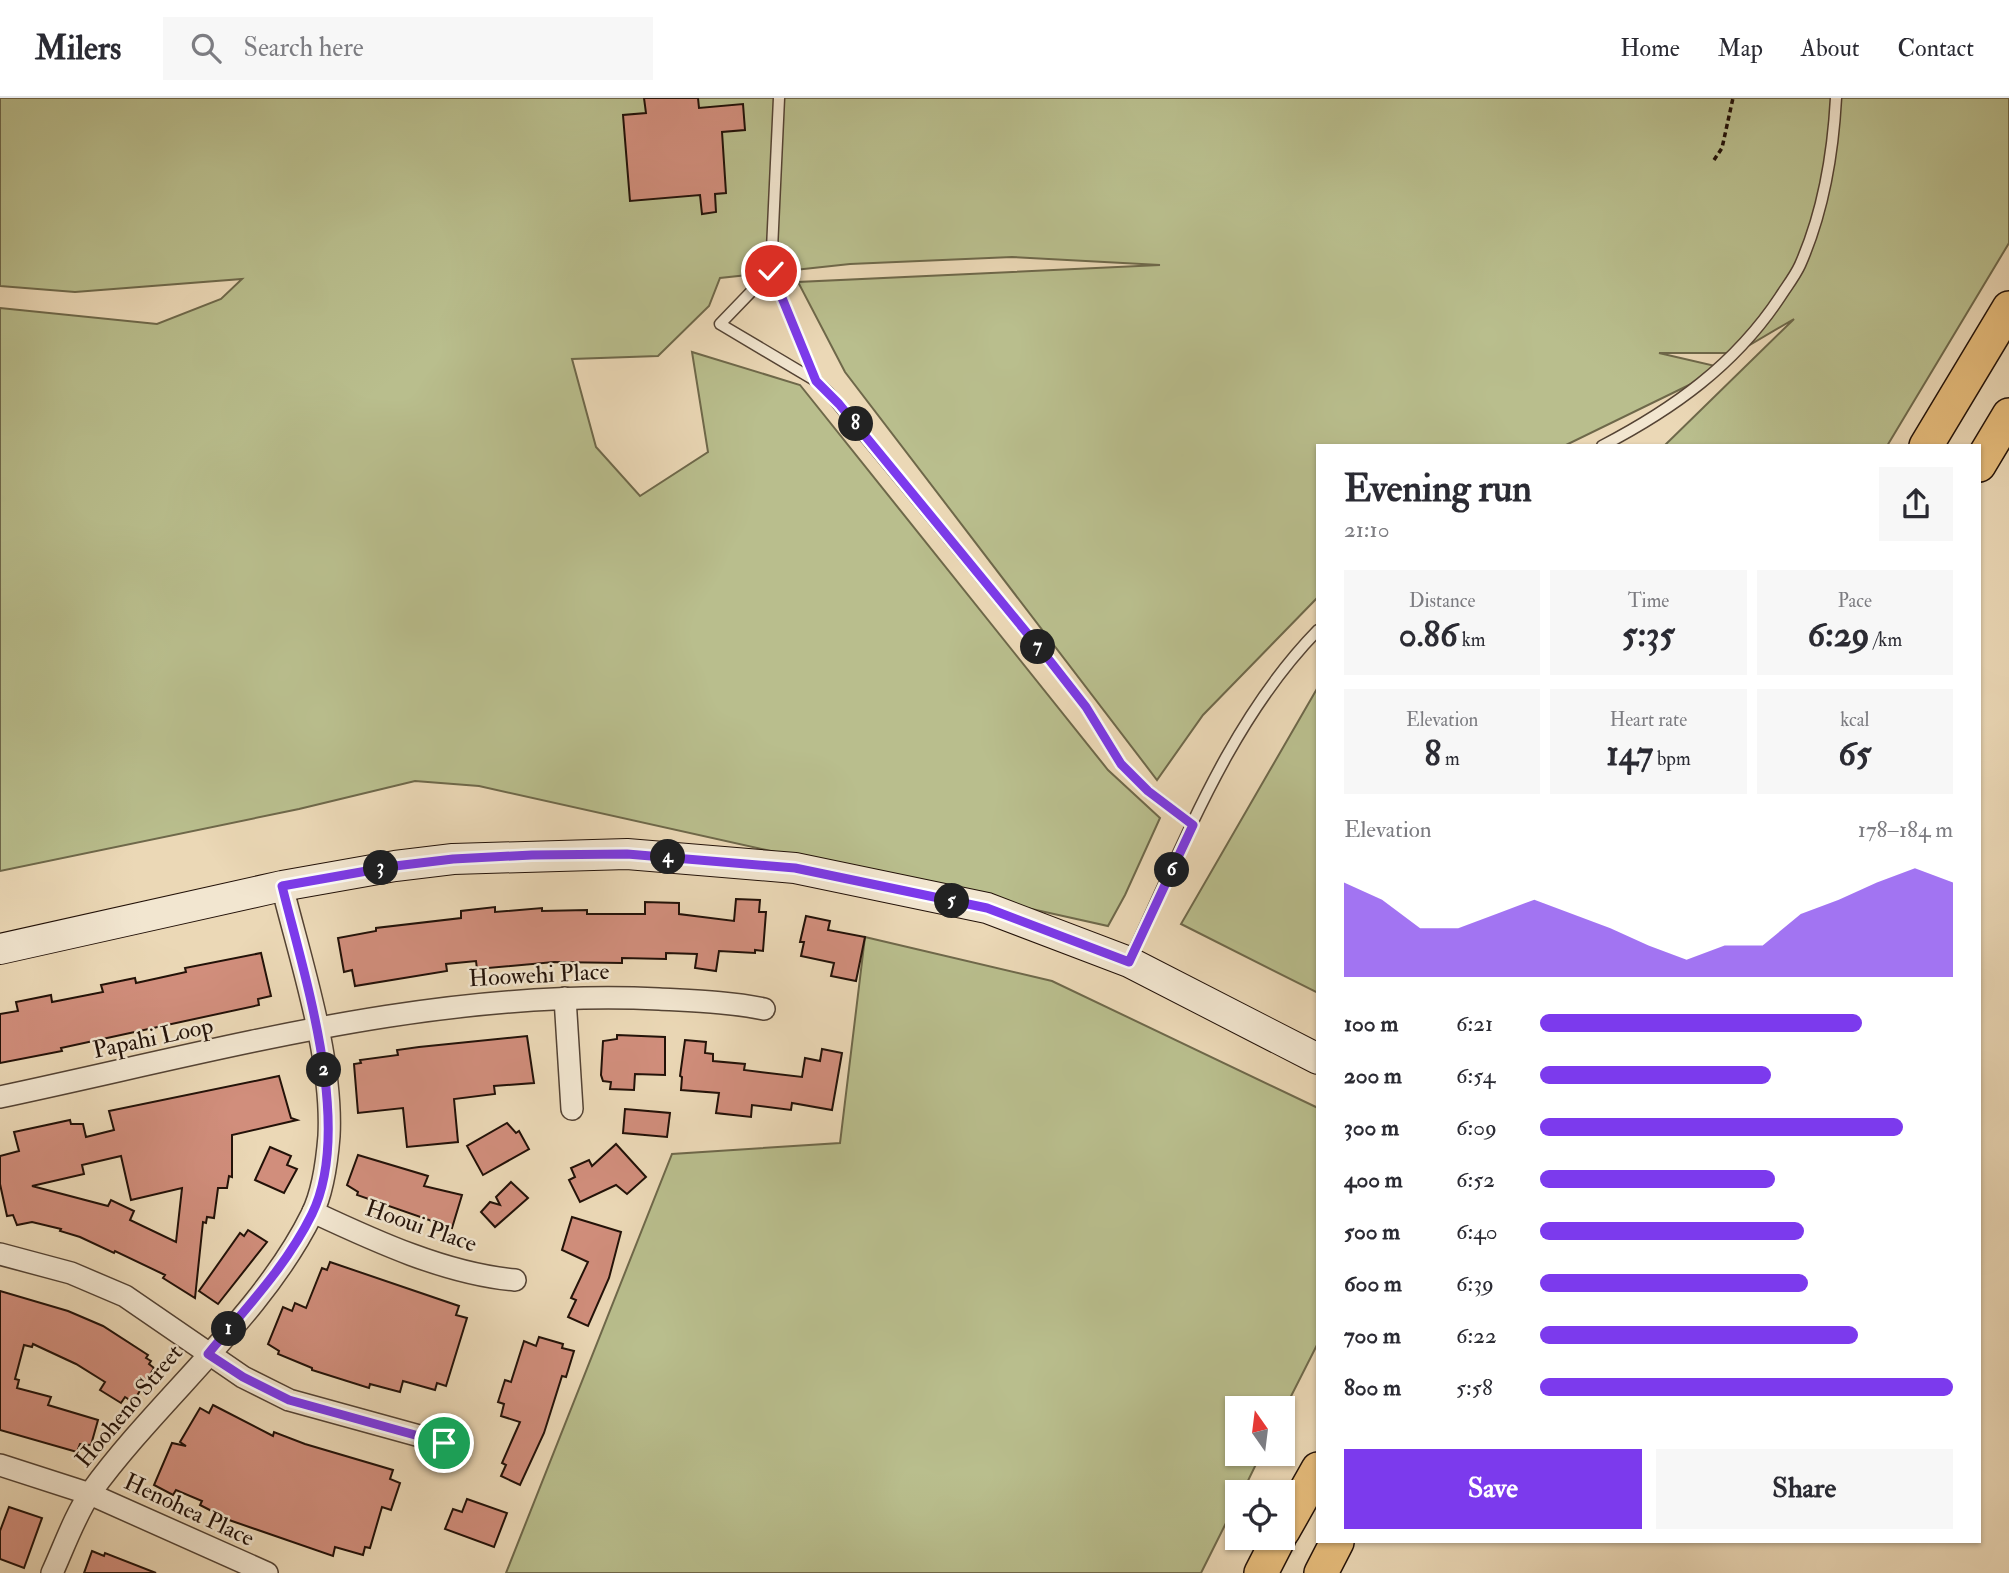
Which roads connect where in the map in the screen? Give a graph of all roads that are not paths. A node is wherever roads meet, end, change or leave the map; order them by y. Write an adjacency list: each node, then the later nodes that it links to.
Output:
1 (779, 98): 3 (lane)
2 (1836, 98): 7 (lane)
3 (771, 271): 5 (lane); 5 (lane)
4 (2009, 308): 8 (main road)
5 (816, 381): 11 (lane)
6 (2009, 415): 9 (main road)
7 (1606, 444)
8 (1927, 444)
9 (1981, 462)
10 (1316, 632): 11 (lane)
11 (1193, 825): 14 (lane)
12 (282, 886): 13 (main road); 14 (main road); 17 (street, Hooheno Street)
13 (0, 949)
14 (1129, 962): 18 (main road)
15 (565, 998): 16 (street, Hoowehi Place); 17 (street, Hoowehi Place); 20 (street)
16 (764, 1009)
17 (317, 1030): 19 (street, Papahi Loop); 21 (street, Hooheno Street)
18 (1316, 1058)
19 (0, 1097)
20 (572, 1109)
21 (313, 1213): 23 (street, Hooui Place); 24 (street, Hooheno Street)
22 (0, 1254): 24 (street)
23 (514, 1280)
24 (208, 1354): 25 (street); 28 (street, Hooheno Street)
25 (444, 1443)
26 (0, 1465): 28 (street)
27 (1316, 1473): 29 (main road)
28 (90, 1494): 32 (street, Hooheno Street); 33 (street, Henohea Place)
29 (1295, 1510)
30 (1336, 1543): 35 (main road)
31 (1273, 1550): 34 (main road)
32 (52, 1573)
33 (267, 1573)
34 (1261, 1573)
35 (1321, 1573)

